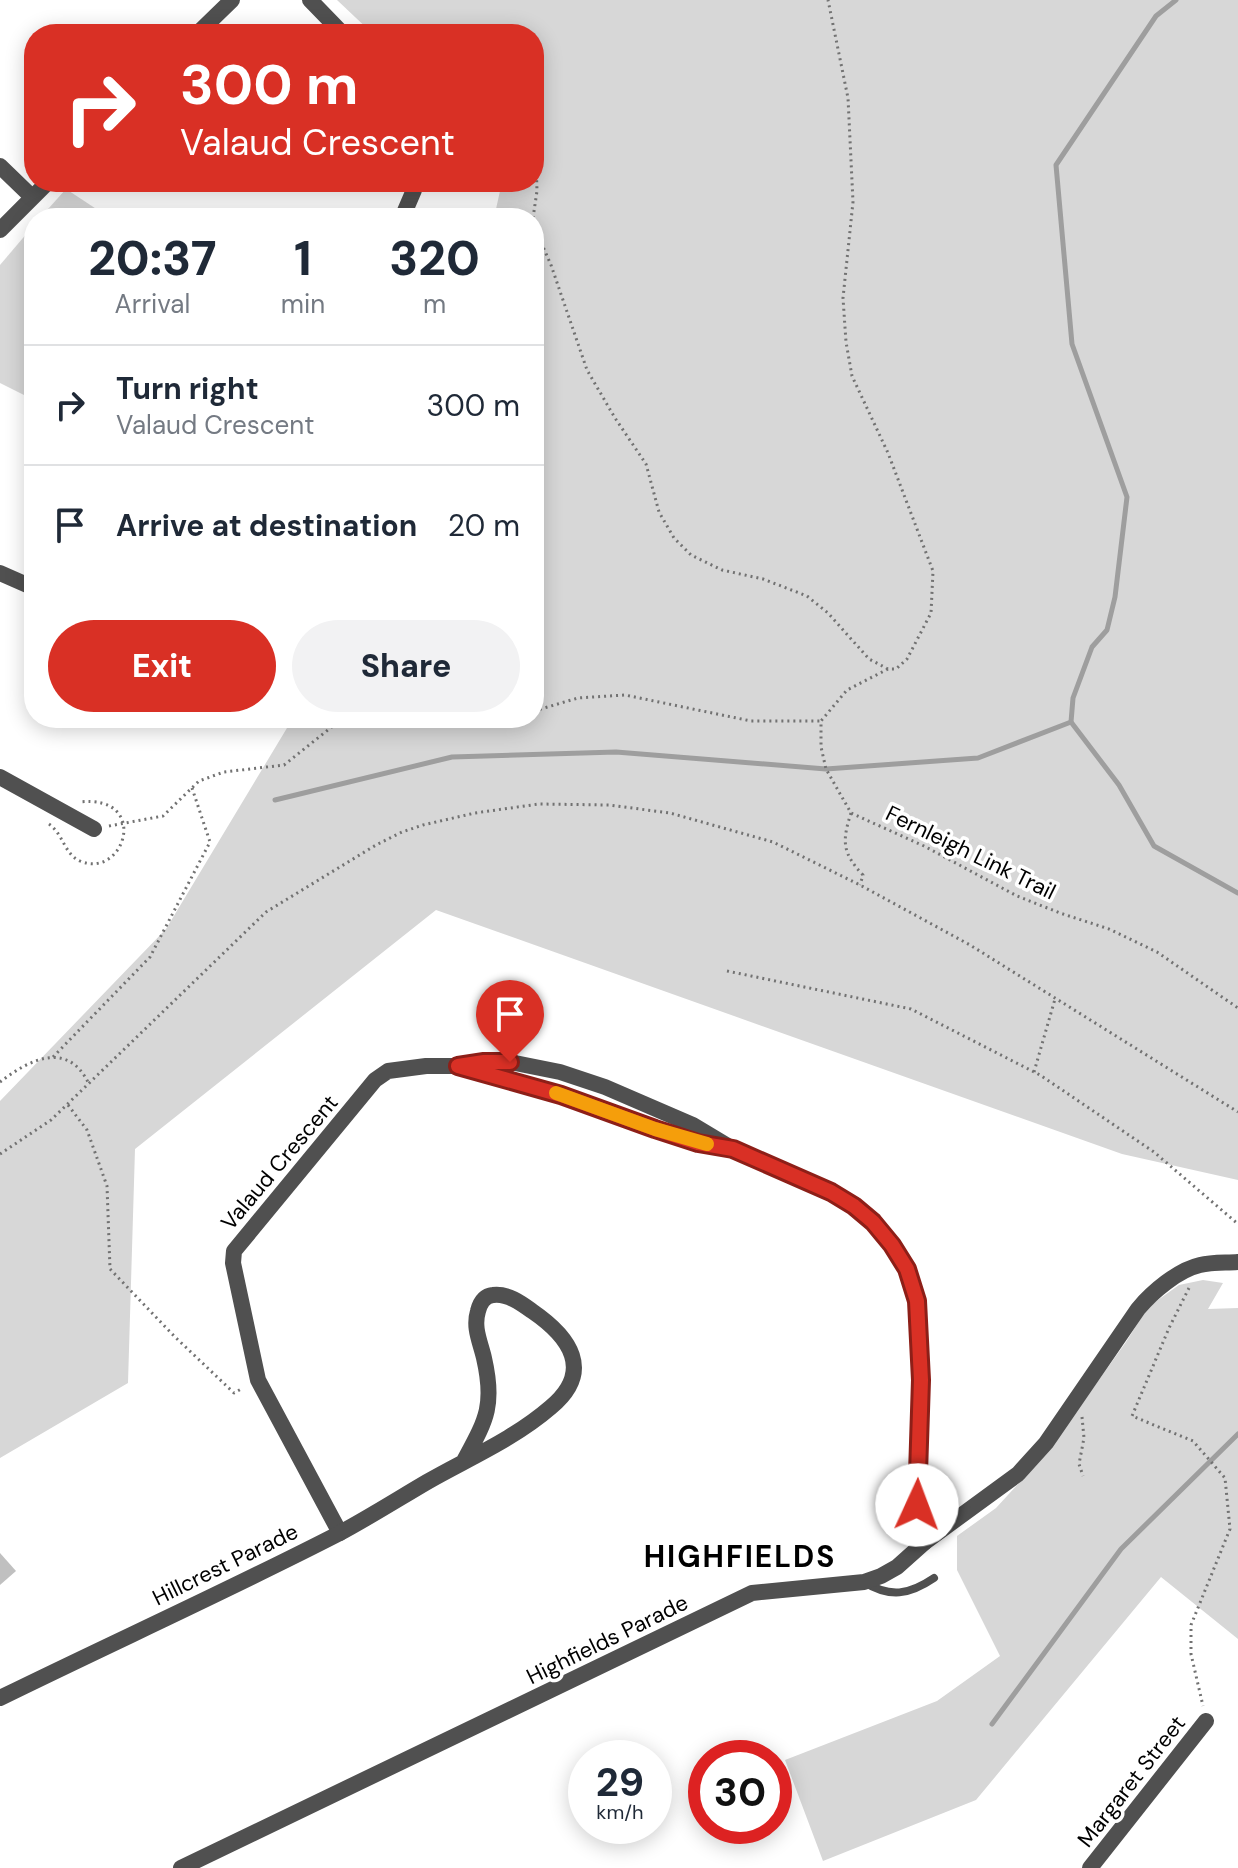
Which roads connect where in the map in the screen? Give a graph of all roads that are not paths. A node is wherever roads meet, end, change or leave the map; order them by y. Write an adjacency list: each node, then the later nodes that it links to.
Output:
1 (232, 0): 3 (street)
2 (310, 0): 4 (street)
3 (207, 24)
4 (333, 24)
5 (0, 166): 6 (street)
6 (24, 189)
7 (27, 192): 9 (street)
8 (37, 192): 9 (street)
9 (32, 197): 10 (street)
10 (0, 230)
11 (0, 573): 12 (street)
12 (24, 580)
13 (0, 777): 14 (street)
14 (94, 829)
15 (1238, 1262): 18 (street, Highfields Parade)
16 (464, 1461): 16 (street, Hillcrest Parade); 17 (street, Hillcrest Parade)
17 (340, 1533): 18 (street, Valaud Crescent); 21 (street, Hillcrest Parade)
18 (925, 1542): 20 (street, Highfields Parade)
19 (934, 1578): 20 (lane)
20 (864, 1582): 23 (street, Highfields Parade)
21 (0, 1698)
22 (1206, 1721): 24 (street, Margaret Street)
23 (181, 1868)
24 (1090, 1868)

